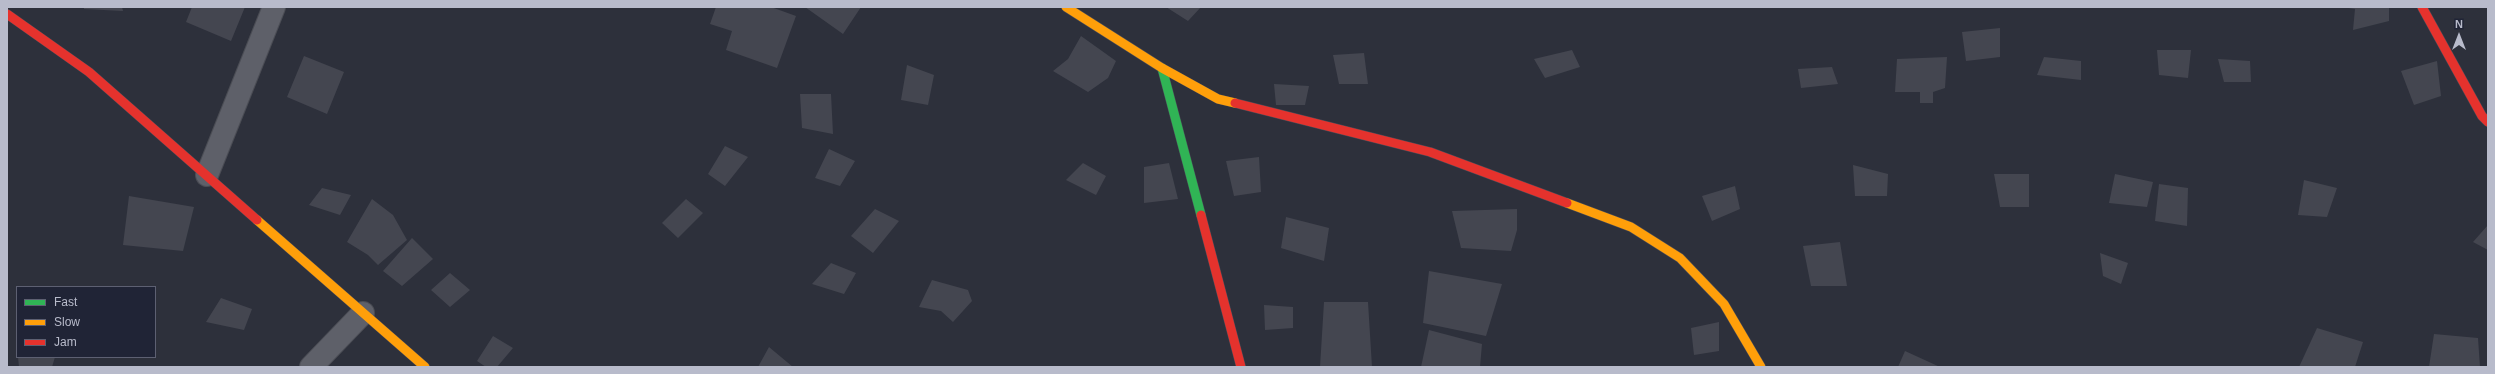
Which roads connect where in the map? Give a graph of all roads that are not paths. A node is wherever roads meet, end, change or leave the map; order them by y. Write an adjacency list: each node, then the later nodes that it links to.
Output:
1 (274, 7): 7 (street)
2 (1066, 7): 5 (street)
3 (2422, 7): 6 (street)
4 (7, 14): 7 (street)
5 (1162, 68): 11 (street); 12 (street)
6 (2488, 122)
7 (207, 175): 8 (street)
8 (363, 313): 9 (street); 10 (street)
9 (310, 367)
10 (425, 367)
11 (1241, 367)
12 (1761, 367)

